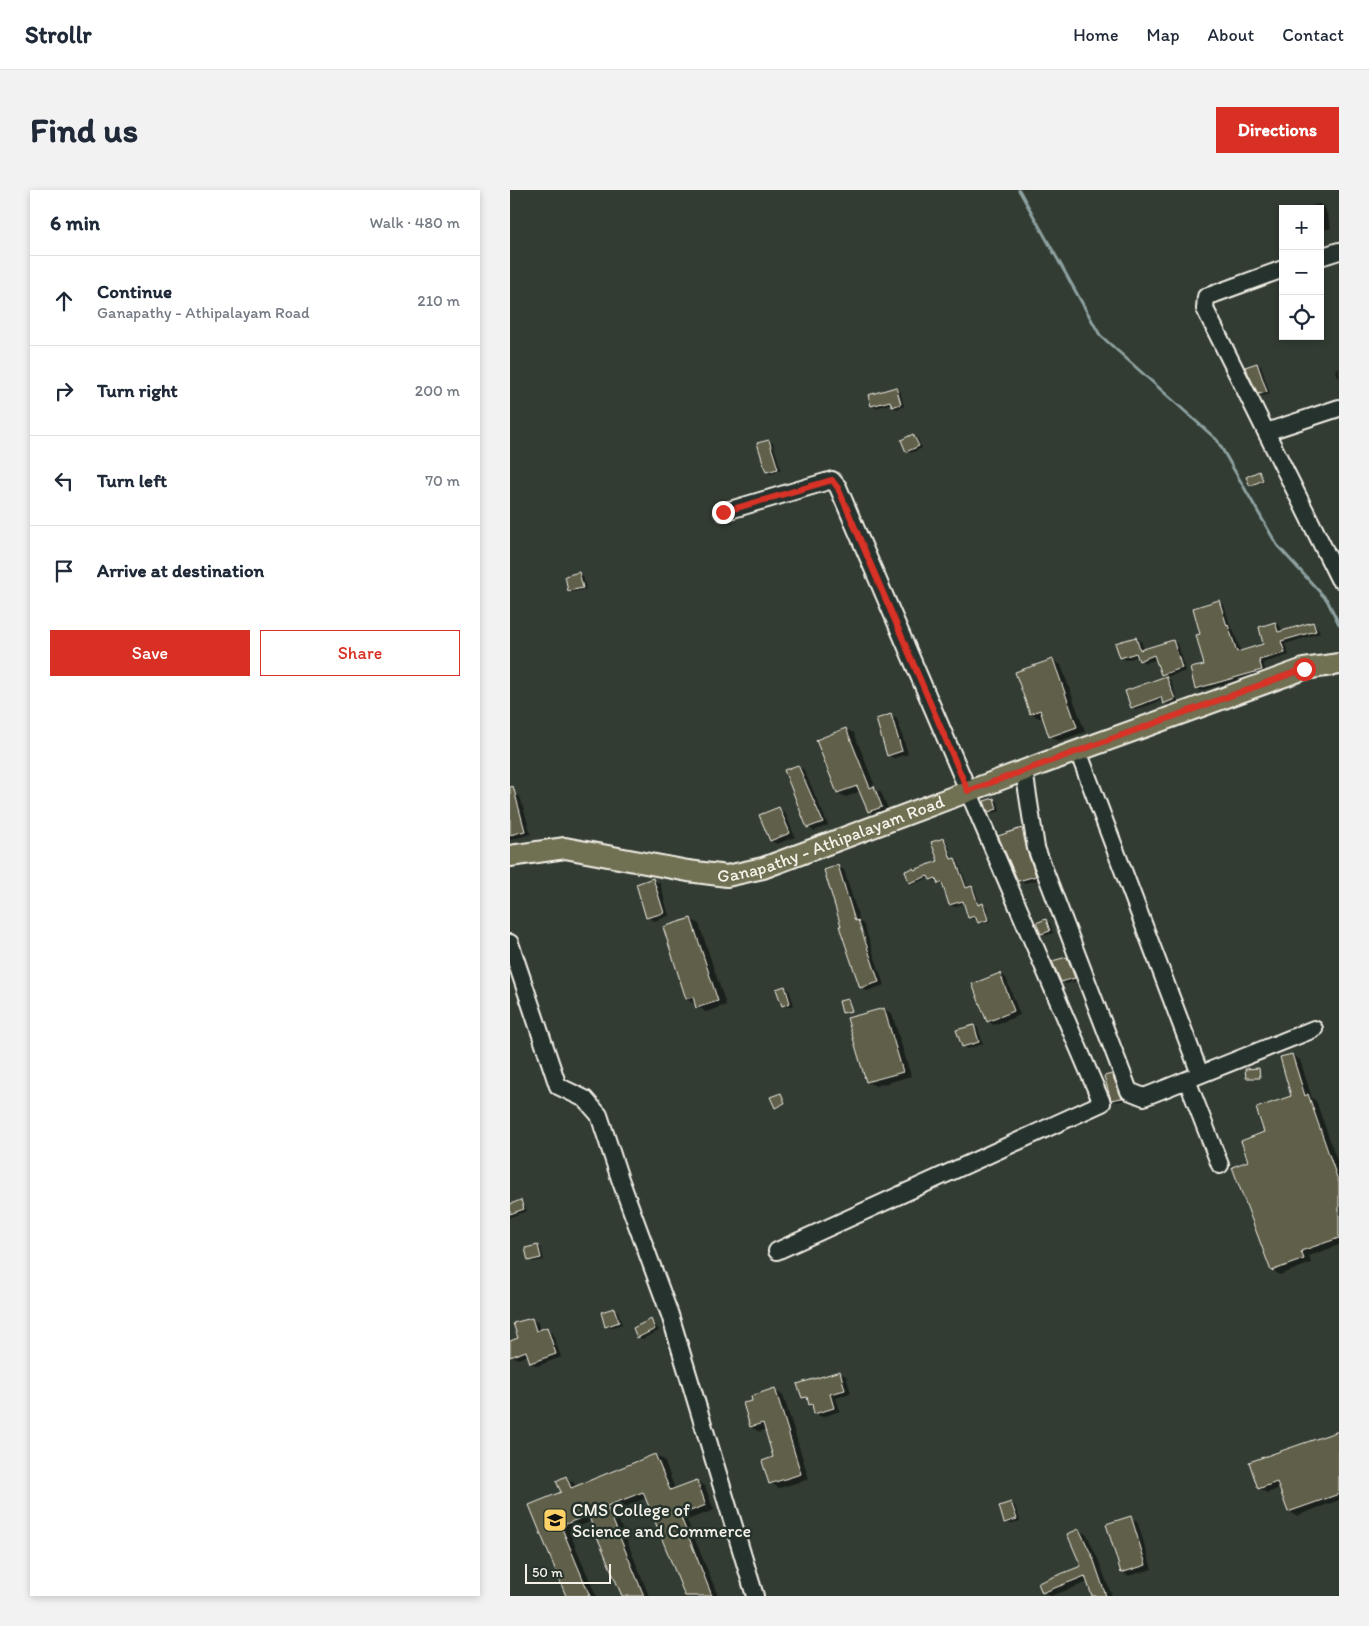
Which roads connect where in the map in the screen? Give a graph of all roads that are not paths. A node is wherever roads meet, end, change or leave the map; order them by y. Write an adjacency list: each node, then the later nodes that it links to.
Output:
1 (1339, 251): 2 (street)
2 (1324, 256)
3 (1279, 270): 5 (street)
4 (1339, 408): 5 (street)
5 (1266, 432): 7 (street)
6 (723, 512): 11 (street)
7 (1339, 580)
8 (1339, 664): 9 (main road, Ganapathy - Athipalayam Road)
9 (1078, 750): 10 (main road, Ganapathy - Athipalayam Road); 15 (street)
10 (1024, 770): 11 (main road, Ganapathy - Athipalayam Road); 15 (street)
11 (968, 791): 12 (main road, Ganapathy - Athipalayam Road); 17 (street)
12 (510, 856)
13 (510, 943): 18 (street)
14 (1314, 1029): 15 (street)
15 (1194, 1077): 16 (street)
16 (1220, 1166)
17 (776, 1251)
18 (755, 1596)

